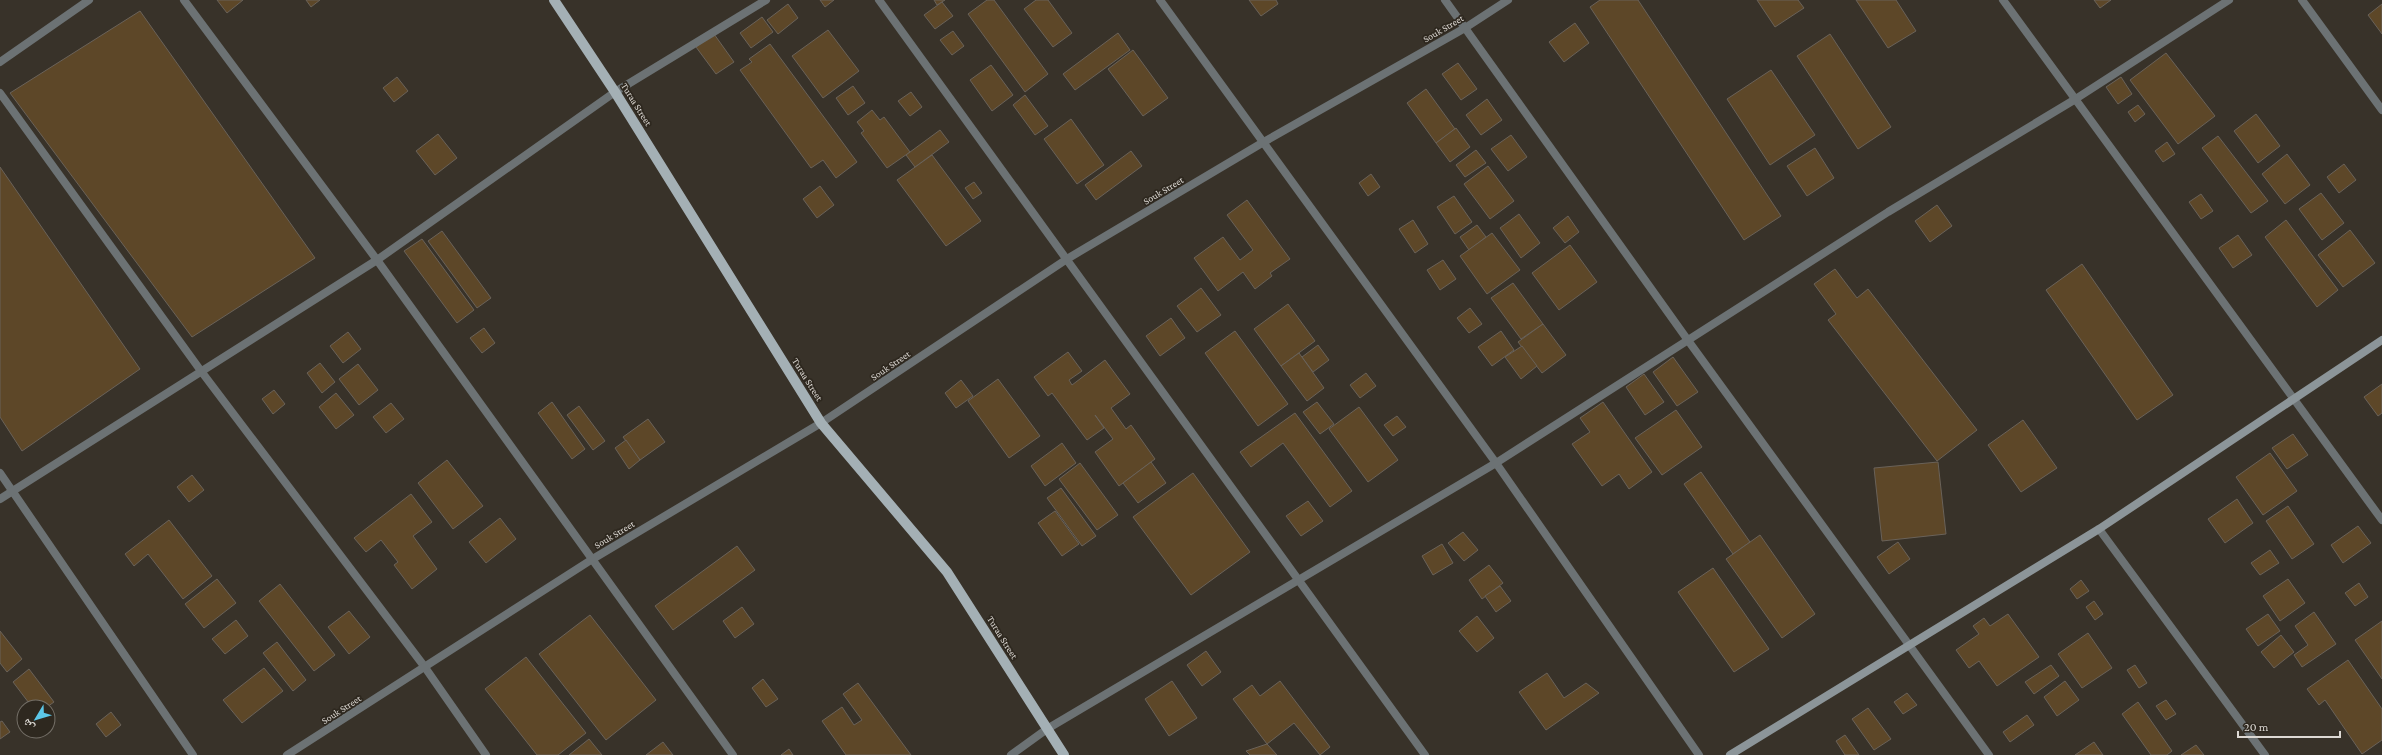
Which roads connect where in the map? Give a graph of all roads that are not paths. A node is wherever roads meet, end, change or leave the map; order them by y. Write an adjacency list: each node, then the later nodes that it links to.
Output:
1 (89, 0): 13 (street)
2 (184, 0): 20 (street)
3 (554, 0): 14 (main road, Turaa Street)
4 (766, 0): 14 (street)
5 (879, 0): 19 (street)
6 (1160, 0): 18 (street)
7 (1445, 0): 12 (street)
8 (1508, 0): 12 (street, Souk Street)
9 (2003, 0): 16 (street)
10 (2229, 0): 16 (street)
11 (2302, 0): 17 (street)
12 (1465, 28): 18 (street, Souk Street); 21 (street)
13 (0, 62)
14 (615, 92): 20 (street); 25 (main road, Turaa Street)
15 (0, 93): 23 (street)
16 (2074, 100): 21 (street); 24 (street)
17 (2382, 110)
18 (1262, 142): 19 (street, Souk Street); 26 (street)
19 (1067, 259): 25 (street, Souk Street); 33 (street)
20 (377, 260): 23 (street); 32 (street)
21 (1687, 340): 26 (street); 34 (street)
22 (2382, 340): 24 (street)
23 (201, 371): 28 (street); 35 (street)
24 (2294, 397): 30 (street); 31 (street)
25 (821, 423): 32 (street, Souk Street); 36 (main road, Turaa Street)
26 (1496, 463): 33 (street); 44 (street)
27 (0, 473): 28 (street)
28 (13, 490): 29 (street); 37 (street)
29 (0, 499)
30 (2382, 520)
31 (2099, 530): 34 (street); 47 (street)
32 (591, 560): 35 (street, Souk Street); 40 (street)
33 (1297, 580): 36 (street); 43 (street)
34 (1910, 646): 45 (street); 46 (street)
35 (424, 666): 38 (street, Souk Street); 39 (street)
36 (1047, 730): 41 (street); 42 (main road, Turaa Street)
37 (193, 755)
38 (287, 755)
39 (486, 755)
40 (733, 755)
41 (1011, 755)
42 (1064, 755)
43 (1425, 755)
44 (1699, 755)
45 (1730, 755)
46 (1989, 755)
47 (2265, 755)

